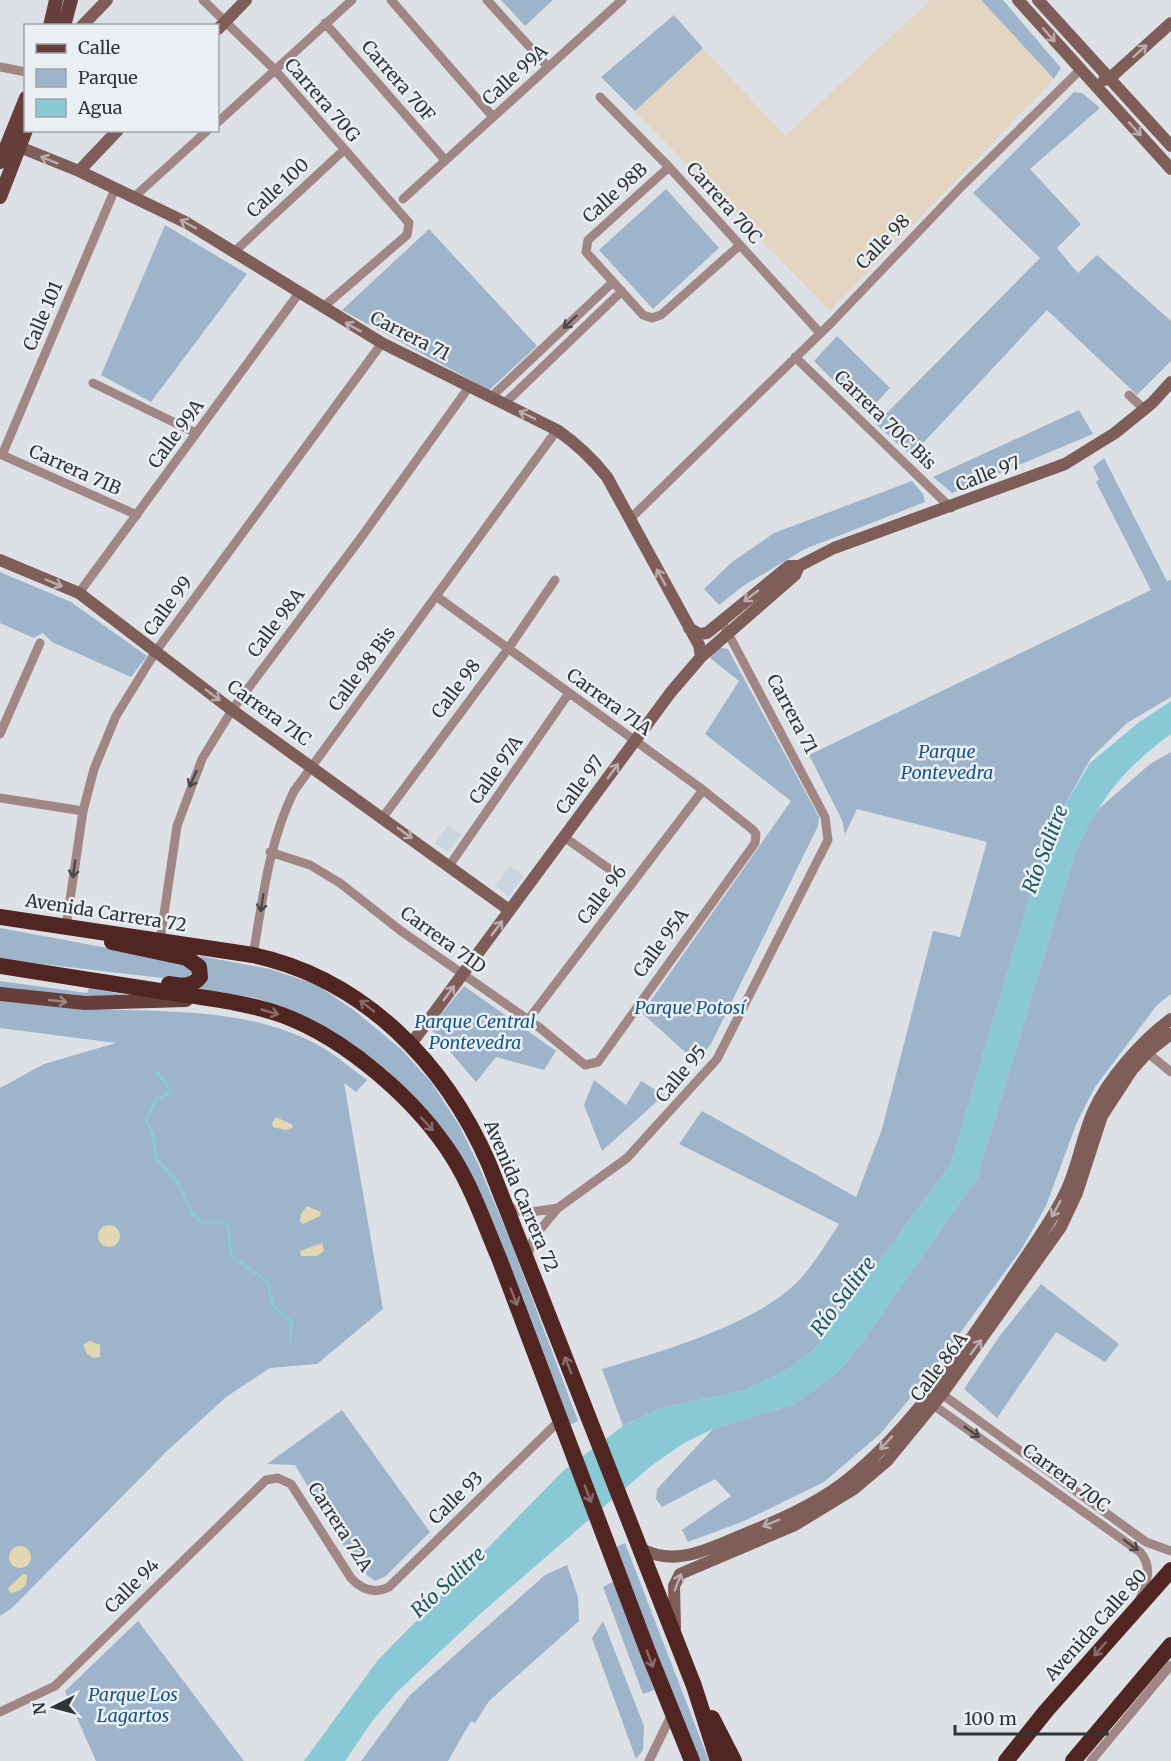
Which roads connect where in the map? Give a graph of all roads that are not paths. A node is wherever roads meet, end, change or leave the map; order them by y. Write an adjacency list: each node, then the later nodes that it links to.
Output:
1 (56, 0): 14 (main road)
2 (71, 0): 15 (main road)
3 (107, 0): 16 (street)
4 (203, 0): 17 (street, Carrera 70G)
5 (246, 0): 17 (street)
6 (352, 0): 12 (street)
7 (391, 0): 26 (street)
8 (487, 0): 19 (street)
9 (622, 0): 19 (street, Calle 99A)
10 (1018, 0): 21 (street, one-way to 21)
11 (1038, 0): 23 (street)
12 (325, 23): 20 (street); 34 (street, Carrera 70F)
13 (1171, 23): 23 (street, one-way to 13)
14 (50, 24)
15 (65, 24)
16 (84, 24)
17 (221, 25): 20 (street, Carrera 70G)
18 (0, 67): 22 (street)
19 (548, 67): 26 (street, Calle 99A)
20 (275, 70): 27 (street); 33 (street, Carrera 70G)
21 (1080, 70): 23 (street); 37 (street, one-way to 37); 49 (street, Calle 98)
22 (24, 72)
23 (1110, 78): 32 (street)
24 (600, 98): 36 (street, Carrera 70C)
25 (24, 107): 31 (main road)
26 (493, 117): 34 (street, Calle 99A)
27 (219, 121)
28 (24, 132): 31 (main road)
29 (116, 132): 38 (street)
30 (206, 132): 41 (street)
31 (14, 145): 35 (main road); 38 (street, Carrera 71, one-way to 31); 40 (main road)
32 (1171, 146)
33 (344, 150): 44 (street, Calle 100); 48 (street, Carrera 70G)
34 (445, 160): 42 (street, Calle 99A)
35 (0, 162)
36 (669, 167): 43 (street, Carrera 70C); 45 (street, Calle 98B)
37 (1171, 169)
38 (79, 171): 39 (street, Carrera 71)
39 (115, 189): 41 (street, Carrera 71); 61 (street, Calle 101)
40 (0, 197)
41 (133, 198): 44 (street, Carrera 71, one-way to 41)
42 (403, 199)
43 (740, 245): 46 (street); 49 (street, Carrera 70C)
44 (235, 251): 47 (street, Carrera 71)
45 (613, 282): 46 (street); 56 (street, one-way to 56)
46 (622, 291): 57 (street)
47 (299, 293): 48 (street, Carrera 71); 60 (street, Calle 99A)
48 (322, 308): 50 (street, Carrera 71, one-way to 48)
49 (820, 333): 51 (street, Calle 98)
50 (382, 343): 54 (street, Carrera 71); 75 (street, Calle 99)
51 (795, 357): 62 (street, Carrera 70C Bis); 64 (street, Calle 98)
52 (1171, 382): 58 (street, Calle 97)
53 (93, 383): 60 (street)
54 (470, 387): 56 (street, Carrera 71); 78 (street, Calle 98A)
55 (1129, 395): 58 (street)
56 (491, 397): 57 (street, Carrera 71)
57 (504, 404): 59 (street, Carrera 71, one-way to 57)
58 (1144, 409): 62 (street, Calle 97)
59 (557, 430): 64 (street, Carrera 71); 69 (street, Calle 98 Bis)
60 (196, 433): 63 (street, Calle 99A)
61 (1, 455): 63 (street, Carrera 71B)
62 (951, 508): 66 (street, Calle 97)
63 (137, 515): 68 (street, Calle 99A)
64 (630, 519): 71 (street, Carrera 71, one-way to 64)
65 (0, 560): 68 (street, Carrera 71C, one-way to 68)
66 (799, 566): 70 (street, Calle 97, one-way to 70); 72 (street, Calle 97)
67 (555, 580): 74 (street, Calle 98)
68 (79, 593): 75 (street, Carrera 71C)
69 (436, 596): 74 (street, Carrera 71A); 81 (street, Calle 98 Bis)
70 (721, 620): 71 (street, Calle 97); 72 (street, Carrera 71)
71 (689, 628): 76 (street, Carrera 71)
72 (728, 632): 76 (street, Calle 97); 86 (street, Carrera 71)
73 (40, 643): 79 (street)
74 (508, 649): 77 (street, Carrera 71A); 85 (street, Calle 98)
75 (156, 651): 78 (street, Carrera 71C, one-way to 78); 84 (street, Calle 99)
76 (701, 657): 80 (street, Calle 97)
77 (569, 693): 80 (street, Carrera 71A); 90 (street, Calle 97A)
78 (232, 710): 81 (street, Carrera 71C); 95 (street, Calle 98A, one-way to 95)
79 (0, 734)
80 (635, 741): 82 (street, Carrera 71A); 87 (street, Calle 97, one-way to 80)
81 (312, 765): 85 (street, Carrera 71C); 89 (street, Calle 98 Bis)
82 (702, 790): 88 (street, Carrera 71A); 103 (street, Calle 96)
83 (0, 798): 84 (street)
84 (82, 811): 94 (street, Calle 99, one-way to 94)
85 (383, 817): 90 (street, Carrera 71C, one-way to 90)
86 (828, 828): 110 (street, Calle 95)
87 (564, 837): 91 (street); 92 (street, Calle 97)
88 (756, 839): 107 (street, Calle 95A)
89 (270, 852): 96 (street, Calle 98 Bis, one-way to 96); 98 (street, Carrera 71D)
90 (449, 866): 92 (street, Carrera 71C)
91 (615, 873)
92 (509, 910): 98 (street, Calle 97, one-way to 92)
93 (0, 917): 94 (highway, Avenida Carrera 72)
94 (66, 927): 95 (highway, Avenida Carrera 72); 99 (highway)
95 (160, 941): 96 (highway, Avenida Carrera 72)
96 (253, 955): 105 (highway, Avenida Carrera 72, one-way to 96)
97 (0, 966): 99 (highway)
98 (462, 975): 103 (street, Carrera 71D); 105 (street, Calle 97, one-way to 98)
99 (101, 982): 101 (highway)
100 (0, 994): 101 (main road, one-way to 101)
101 (213, 999): 114 (highway, one-way to 114)
102 (1171, 1019): 106 (street, Calle 86A)
103 (528, 1020): 107 (street, Carrera 71D)
104 (1171, 1034): 106 (street, Calle 86A)
105 (411, 1044): 109 (highway, Avenida Carrera 72)
106 (1144, 1050): 108 (street); 112 (street, Calle 86A)
107 (591, 1065)
108 (1171, 1072)
109 (506, 1206): 110 (street, Calle 95); 111 (highway, Avenida Carrera 72)
110 (558, 1208): 111 (street, Calle 95)
111 (527, 1260): 116 (highway, Avenida Carrera 72, one-way to 111)
112 (937, 1391): 113 (street, Calle 86A); 117 (street, Carrera 70C)
113 (929, 1402): 116 (street, Calle 86A, one-way to 116); 120 (street, Carrera 70C, one-way to 120); 121 (street, Calle 86A, one-way to 113)
114 (560, 1420): 119 (street, Calle 93); 124 (highway, one-way to 124)
115 (282, 1479): 119 (street, Carrera 72A); 125 (street, Calle 94)
116 (640, 1548): 121 (highway, Avenida Carrera 72)
117 (1171, 1551)
118 (1171, 1570): 120 (highway, Avenida Calle 80)
119 (372, 1591)
120 (1138, 1605): 131 (highway, Avenida Calle 80, one-way to 131)
121 (676, 1640): 127 (highway, Avenida Carrera 72)
122 (1171, 1645): 132 (highway)
123 (1171, 1665): 133 (street)
124 (662, 1688): 126 (highway); 130 (highway)
125 (0, 1712)
126 (670, 1718): 128 (street); 129 (highway)
127 (729, 1758)
128 (649, 1761)
129 (681, 1761)
130 (692, 1761)
131 (1006, 1761)
132 (1073, 1761)
133 (1091, 1761)

